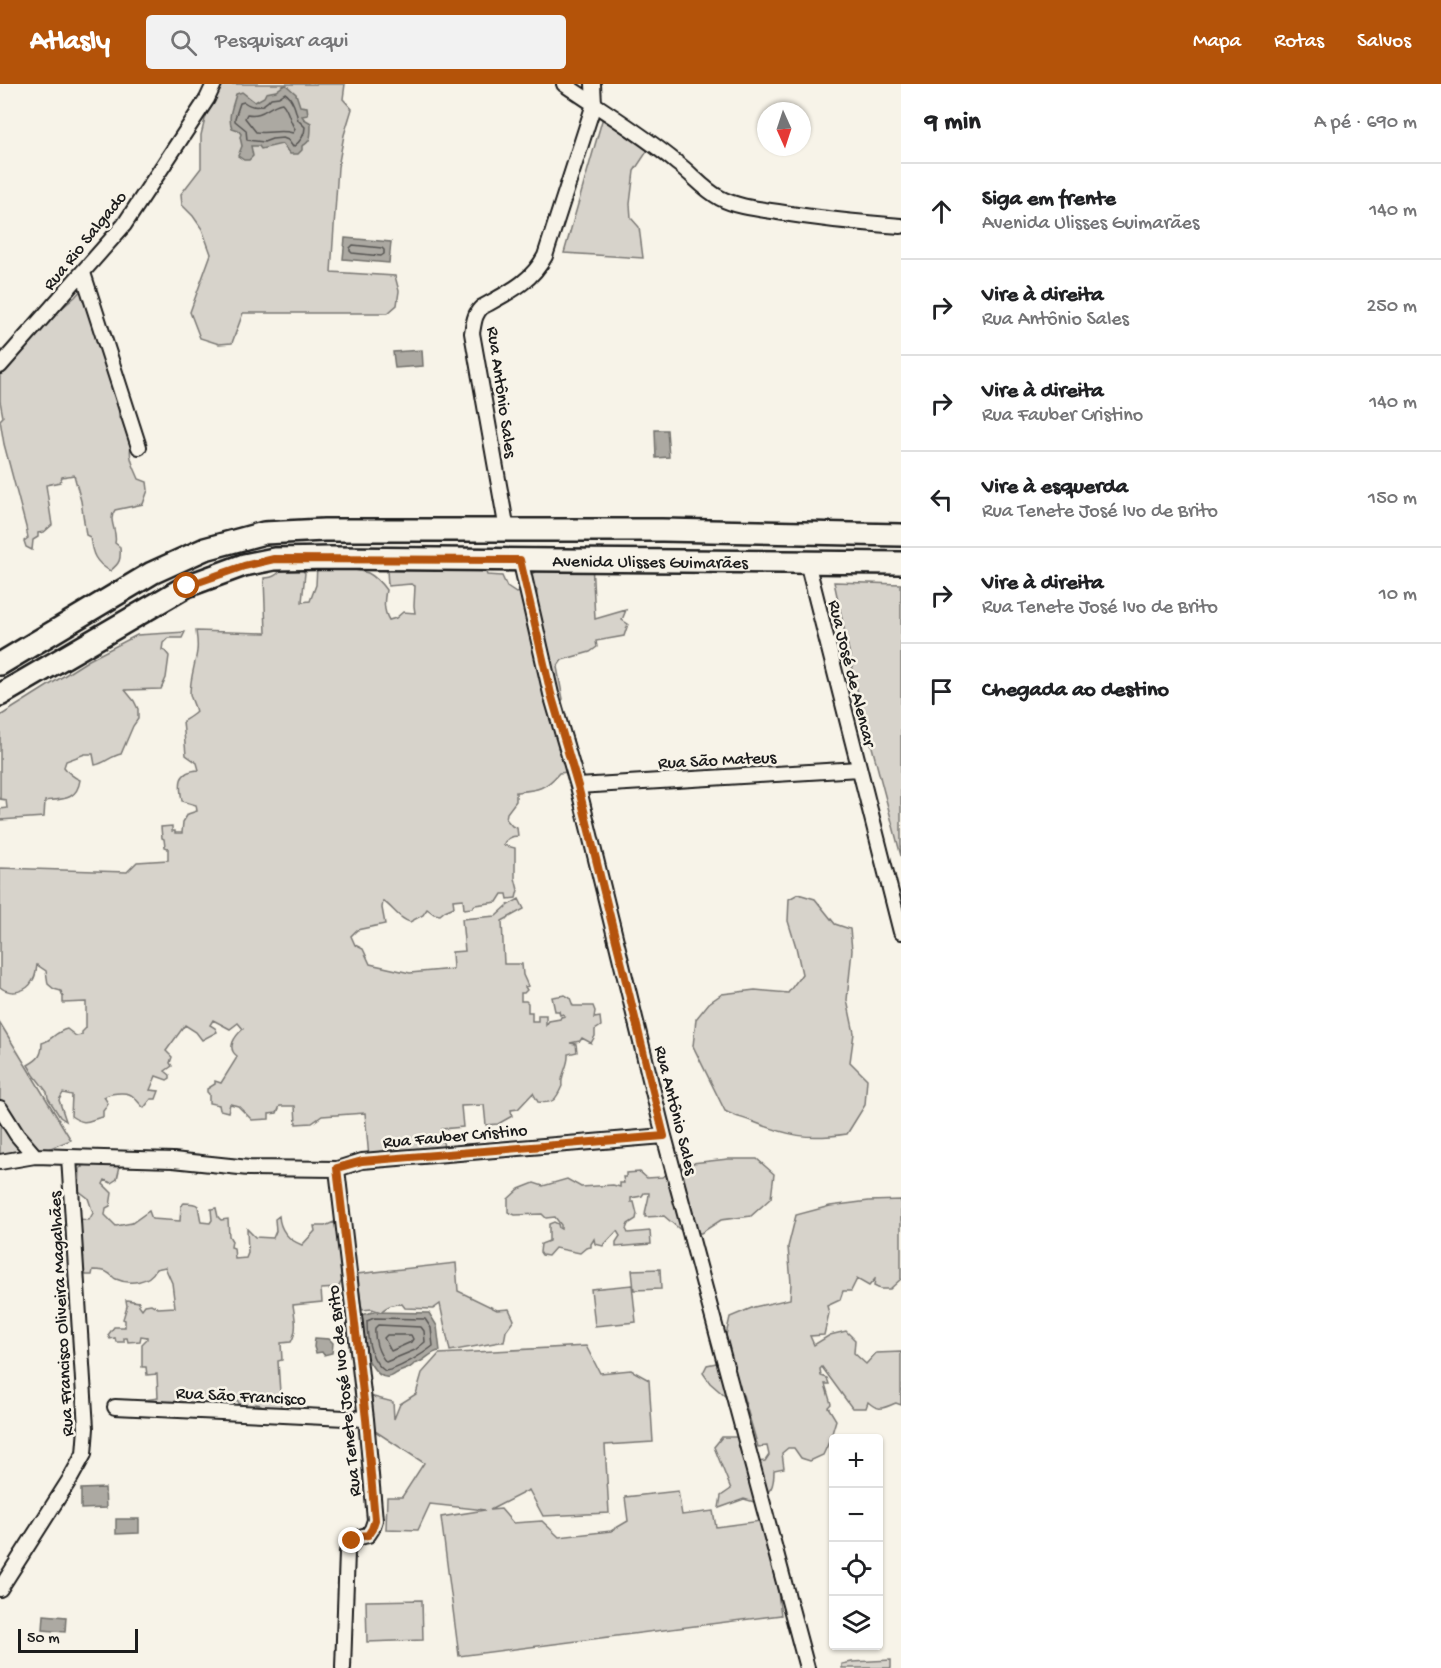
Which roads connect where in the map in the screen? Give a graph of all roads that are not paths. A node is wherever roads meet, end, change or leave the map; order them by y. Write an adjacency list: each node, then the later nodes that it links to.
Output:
1 (214, 84): 6 (street, Rua Rio Salgado)
2 (564, 84): 4 (street)
3 (593, 84): 4 (street, Rua Antônio Sales)
4 (594, 104): 5 (street); 9 (street, Rua Antônio Sales)
5 (901, 226)
6 (83, 273): 7 (street, Rua Rio Salgado); 8 (street)
7 (0, 366)
8 (139, 447)
9 (507, 530): 10 (main road, Avenida Ulisses Guimarães); 16 (main road, Avenida Ulisses Guimarães)
10 (662, 530): 11 (main road, Avenida Ulisses Guimarães); 13 (main road)
11 (901, 535)
12 (520, 560): 13 (main road, Avenida Ulisses Guimarães); 17 (main road, Avenida Ulisses Guimarães); 19 (street, Rua Antônio Sales)
13 (661, 561): 14 (main road, Avenida Ulisses Guimarães)
14 (807, 562): 15 (main road, Avenida Ulisses Guimarães); 18 (street, Rua José de Alencar)
15 (901, 563)
16 (0, 664)
17 (0, 694)
18 (859, 769): 19 (street, Rua São Mateus); 20 (street, Rua José de Alencar)
19 (578, 786): 22 (street, Rua Antônio Sales)
20 (901, 932)
21 (0, 1108): 23 (street)
22 (664, 1136): 26 (street, Rua Fauber Cristino); 31 (street, Rua Antônio Sales)
23 (34, 1156): 24 (street, Rua Fauber Cristino); 25 (street, Rua Fauber Cristino)
24 (69, 1157): 26 (street, Rua Fauber Cristino); 29 (street, Rua Francisco Oliveira Magalhães)
25 (0, 1162)
26 (337, 1168): 28 (street, Rua Tenete José Ivo de Brito)
27 (115, 1407): 28 (street, Rua São Francisco)
28 (366, 1419): 30 (street, Rua Tenete José Ivo de Brito)
29 (0, 1589)
30 (343, 1668)
31 (807, 1668)

